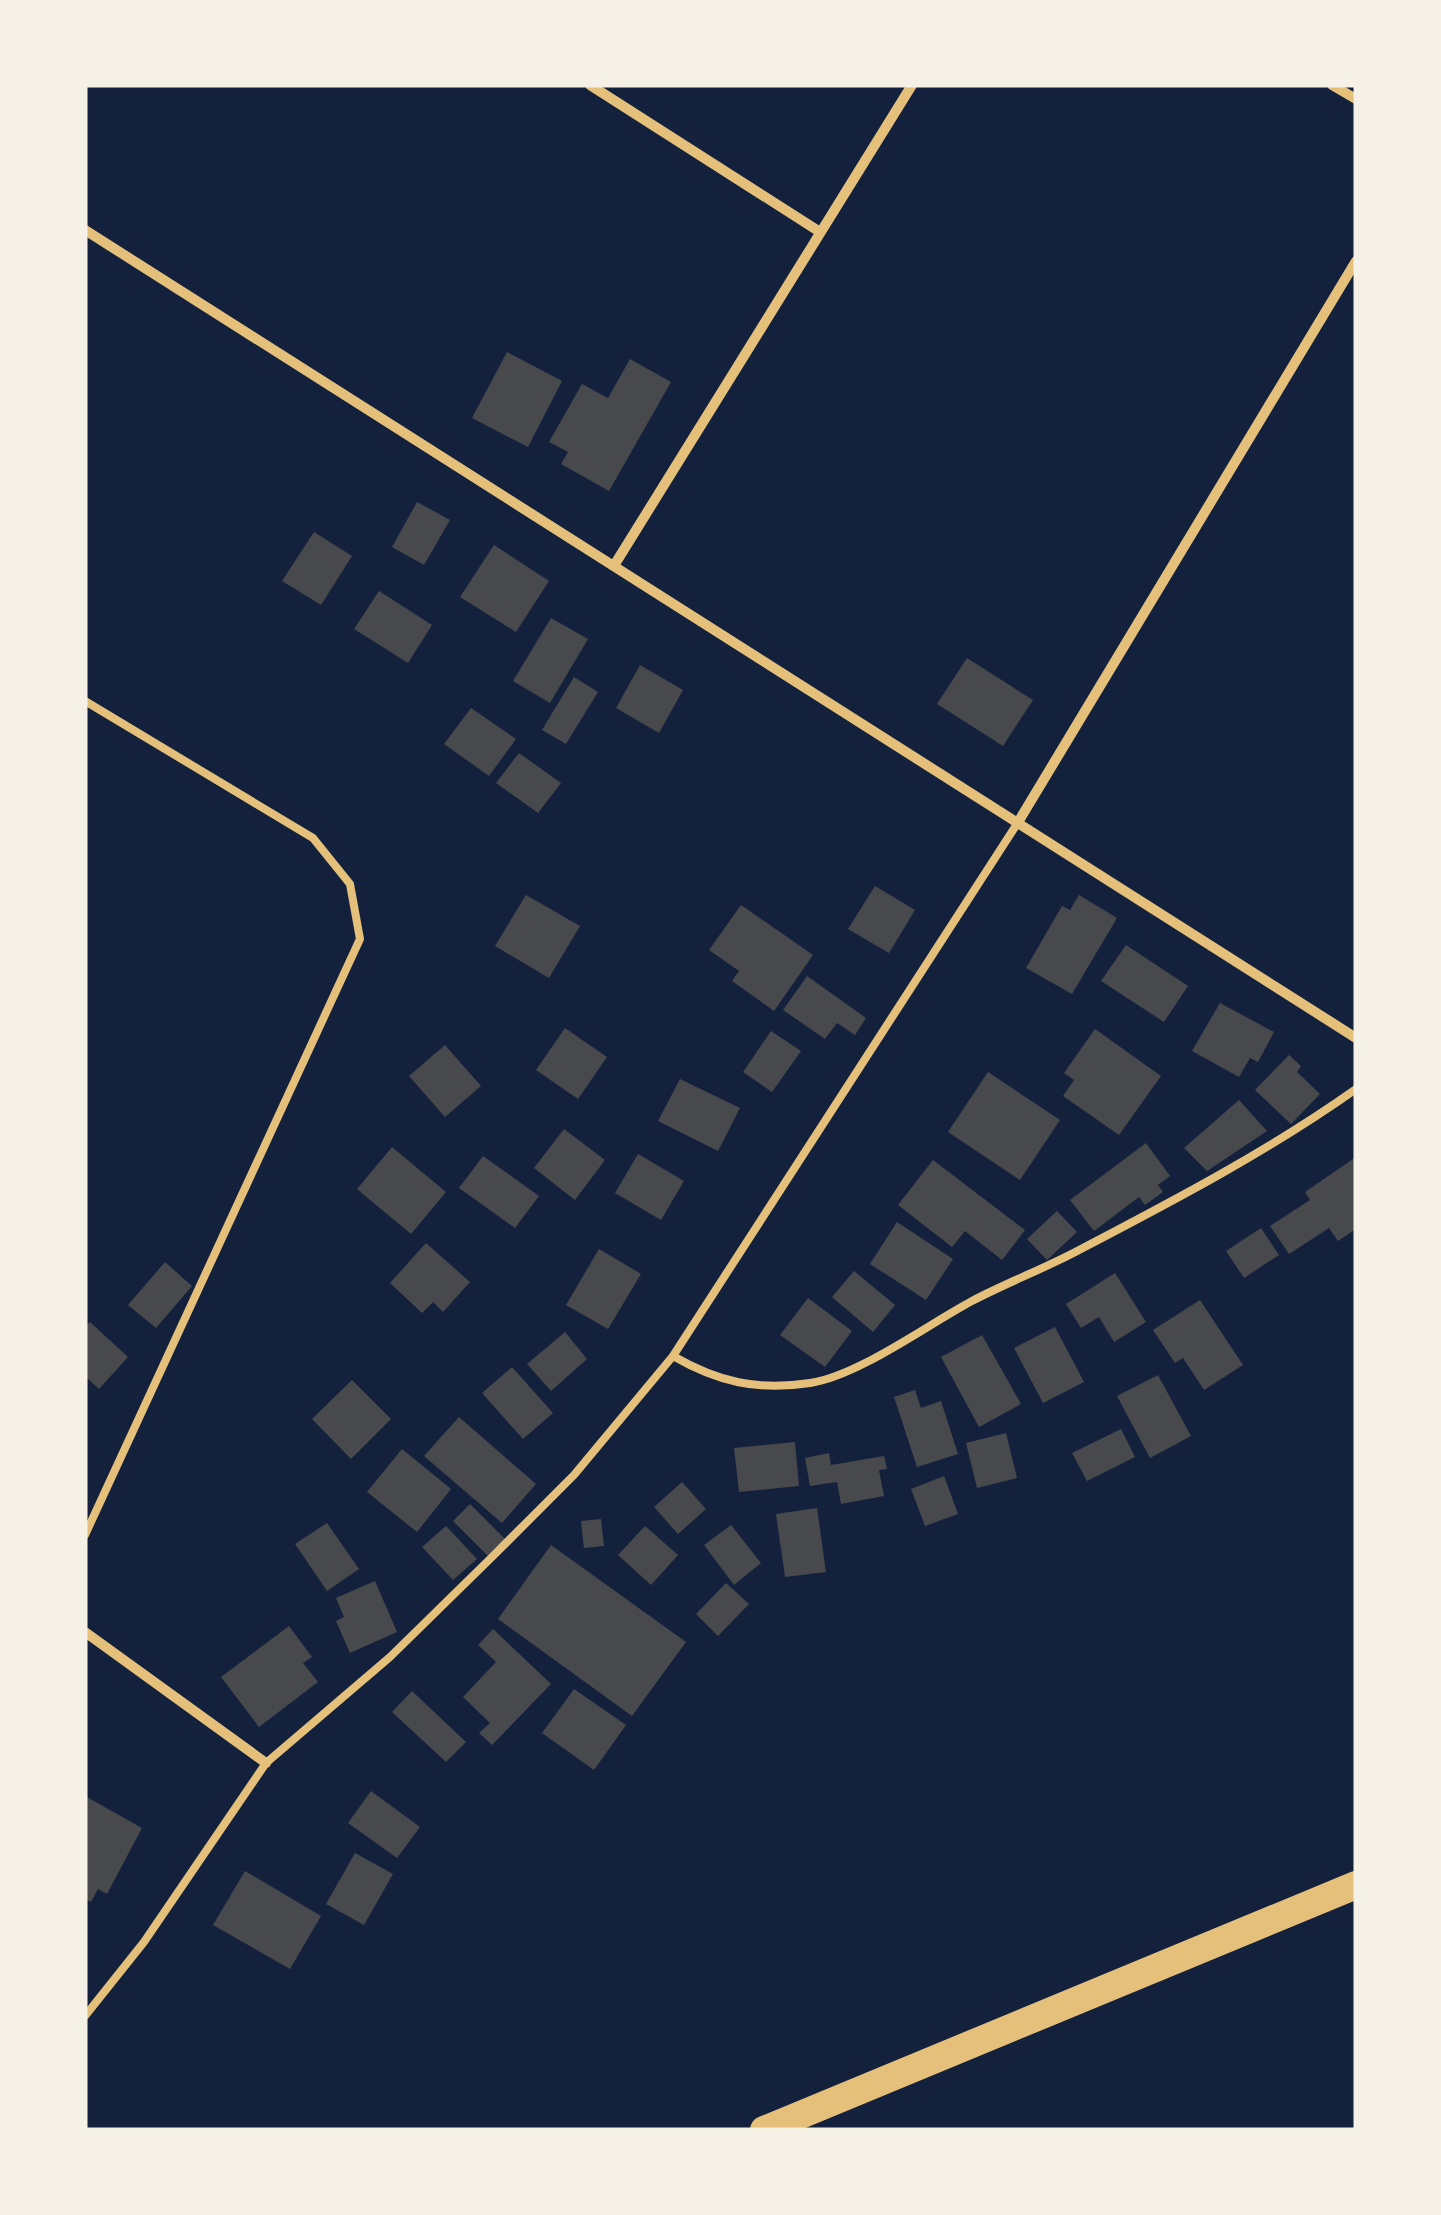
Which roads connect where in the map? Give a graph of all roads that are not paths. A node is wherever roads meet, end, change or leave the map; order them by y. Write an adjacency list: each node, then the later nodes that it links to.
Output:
1 (590, 85): 6 (street)
2 (912, 85): 6 (street)
3 (1332, 85): 4 (street)
4 (1356, 99)
5 (85, 230): 8 (street)
6 (820, 232): 8 (street)
7 (1356, 261): 10 (street)
8 (615, 564): 10 (street)
9 (85, 701): 14 (lane)
10 (1017, 824): 11 (street); 13 (lane)
11 (1356, 1038)
12 (1356, 1088): 13 (lane)
13 (673, 1356): 16 (lane)
14 (85, 1535)
15 (85, 1632): 16 (street)
16 (266, 1763): 18 (lane)
17 (1356, 1885): 19 (highway)
18 (85, 2016)
19 (764, 2130)

